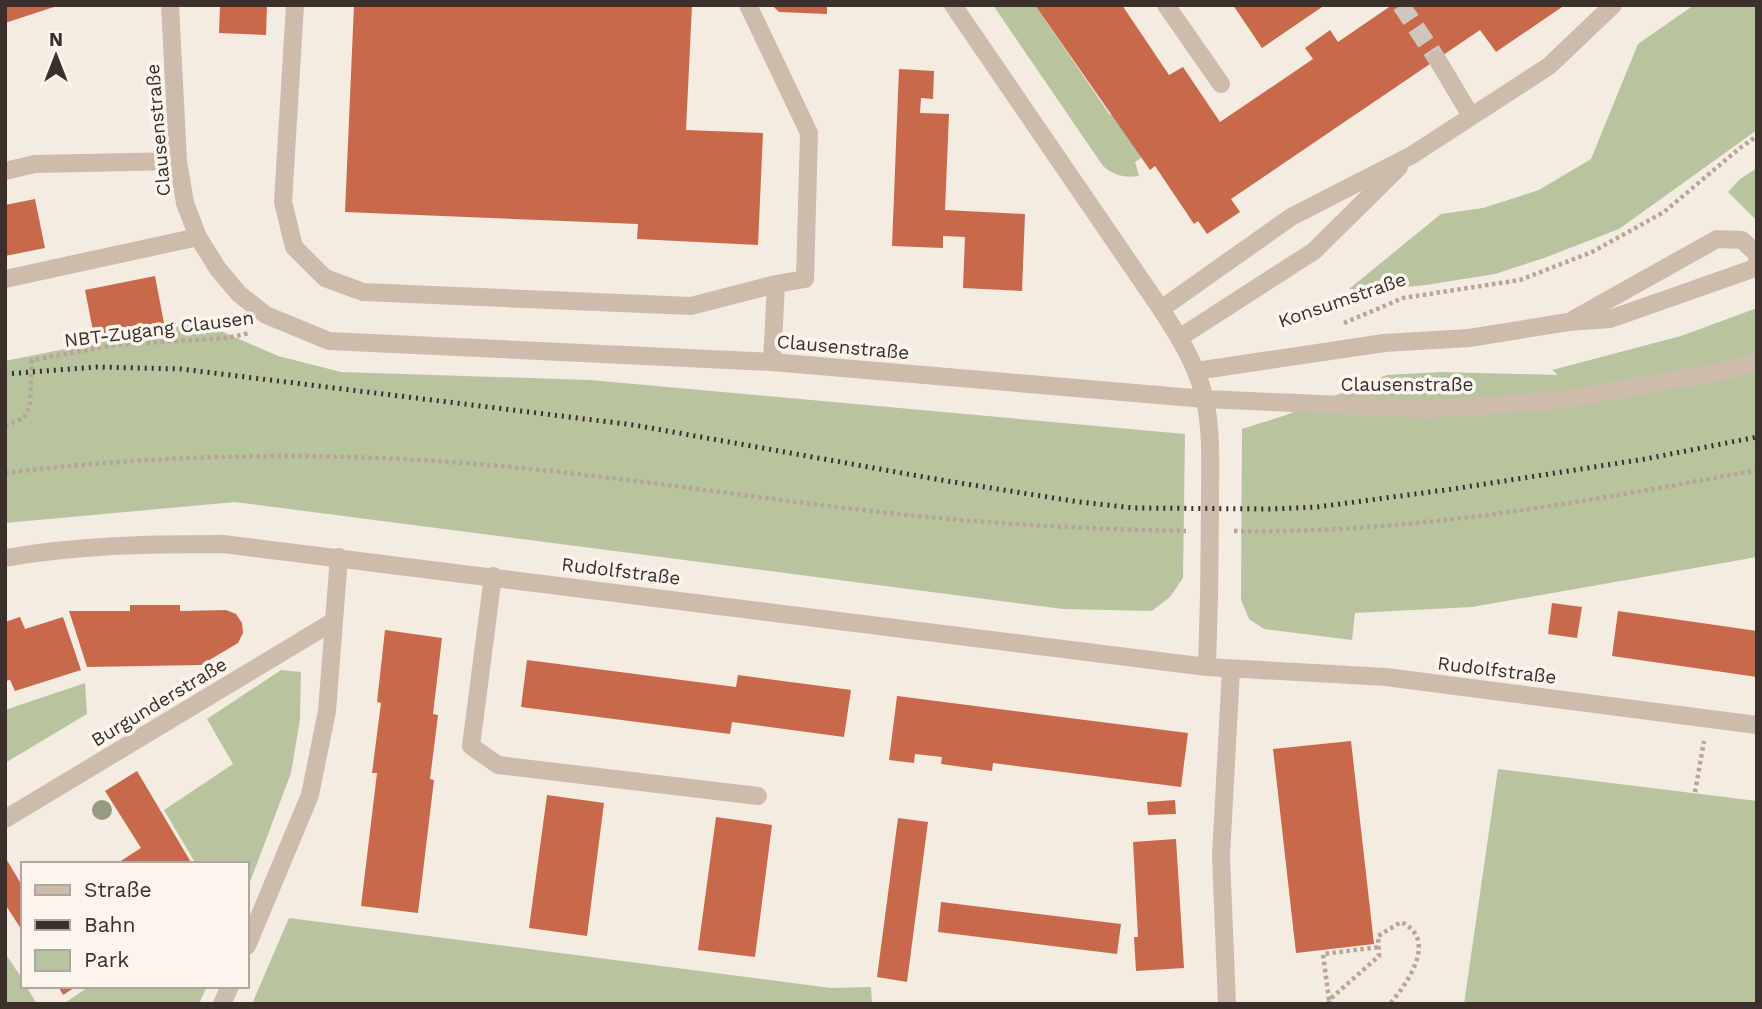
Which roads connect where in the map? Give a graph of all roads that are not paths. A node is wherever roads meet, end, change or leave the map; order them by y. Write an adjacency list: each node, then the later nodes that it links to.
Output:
1 (170, 5): 11 (street, Clausenstraße)
2 (295, 5): 17 (street)
3 (748, 5): 17 (street)
4 (954, 5): 18 (street)
5 (1166, 5): 8 (street)
6 (1613, 5): 9 (street)
7 (1437, 60): 9 (street)
8 (1221, 84)
9 (1471, 116): 10 (street)
10 (1412, 155): 18 (street); 20 (street)
11 (178, 161): 12 (street); 13 (street, Clausenstraße)
12 (5, 171)
13 (198, 237): 16 (street); 21 (street, Clausenstraße)
14 (1757, 254): 19 (street)
15 (1757, 261): 19 (street)
16 (5, 279)
17 (776, 284): 21 (street)
18 (1161, 309): 20 (street)
19 (1568, 322): 23 (street)
20 (1179, 338): 23 (street)
21 (772, 362): 24 (street, Clausenstraße)
22 (1757, 362): 24 (street, Clausenstraße)
23 (1196, 371): 24 (street)
24 (1205, 399): 29 (street)
25 (339, 557): 26 (street, Rudolfstraße); 27 (street, Rudolfstraße); 28 (street)
26 (5, 558)
27 (493, 576): 29 (street, Rudolfstraße); 32 (street)
28 (334, 621): 33 (street, Burgunderstraße); 34 (street)
29 (1207, 667): 30 (street, Rudolfstraße)
30 (1231, 669): 31 (street, Rudolfstraße); 37 (street)
31 (1757, 725)
32 (758, 796)
33 (5, 819)
34 (248, 944)
35 (229, 988): 36 (street)
36 (222, 1004)
37 (1227, 1004)

